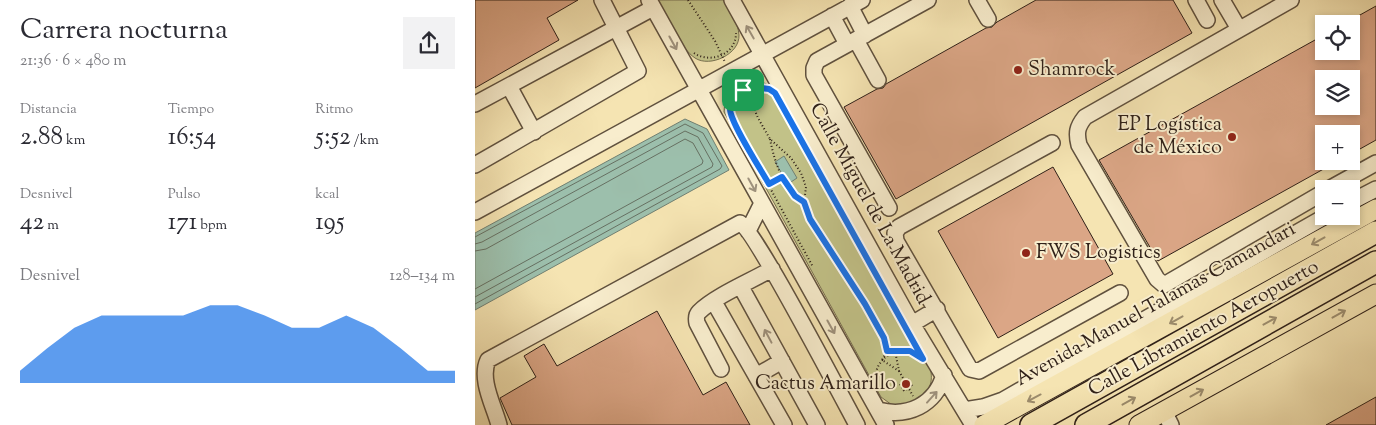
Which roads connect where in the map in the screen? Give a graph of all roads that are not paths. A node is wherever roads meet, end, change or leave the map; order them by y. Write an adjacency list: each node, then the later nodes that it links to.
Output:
1 (602, 0): 13 (street)
2 (732, 0): 16 (street, Calle Miguel de La Madrid, one-way to 2)
3 (928, 0): 15 (street)
4 (977, 0): 11 (street)
5 (1197, 0): 12 (street)
6 (1222, 0): 14 (street)
7 (1291, 0): 14 (street)
8 (856, 3): 10 (street); 15 (street)
9 (651, 4): 13 (street); 19 (street, one-way to 19)
10 (832, 16): 15 (street); 16 (street)
11 (988, 19)
12 (1207, 20)
13 (617, 28): 18 (street); 21 (street)
14 (1239, 29): 27 (street)
15 (856, 40): 17 (street); 30 (street)
16 (763, 54): 19 (street); 43 (street, Calle Miguel de La Madrid)
17 (878, 80)
18 (509, 86): 20 (street); 21 (street)
19 (699, 89): 29 (street, one-way to 29); 32 (street)
20 (475, 104)
21 (535, 132): 24 (street)
22 (1052, 143): 42 (street)
23 (1376, 163): 25 (street)
24 (475, 165)
25 (1345, 180)
26 (1376, 189): 28 (street)
27 (1315, 196)
28 (1360, 197)
29 (762, 203): 34 (street); 52 (street, one-way to 52)
30 (889, 208)
31 (1376, 209): 46 (main road, Avenida Manuel Talamas Camandari, one-way to 46)
32 (475, 212)
33 (1315, 222): 51 (street)
34 (748, 231): 37 (street); 55 (street)
35 (1376, 232): 62 (highway, Calle Libramiento Aeropuerto)
36 (1376, 262): 63 (highway, Calle Libramiento Aeropuerto, one-way to 36)
37 (772, 269): 38 (street); 58 (street)
38 (741, 287): 41 (street); 47 (street, one-way to 38)
39 (1121, 293): 44 (street)
40 (1376, 294): 54 (main road, one-way to 40)
41 (714, 302): 48 (street); 50 (street)
42 (937, 309): 43 (street); 44 (street)
43 (912, 324): 45 (street, Calle Miguel de La Madrid)
44 (949, 330): 45 (street)
45 (921, 349): 49 (street, Calle Miguel de La Madrid)
46 (1109, 357): 51 (main road); 61 (main road, Avenida Manuel Talamas Camandari, one-way to 61)
47 (782, 361): 50 (street); 57 (street)
48 (721, 369)
49 (944, 375): 52 (street, one-way to 49); 53 (street, Calle Miguel de La Madrid)
50 (755, 376): 56 (street)
51 (1038, 380): 53 (street)
52 (878, 410): 59 (street)
53 (964, 410): 60 (street, Calle Miguel de La Madrid)
54 (1168, 418): 64 (main road)
55 (499, 425)
56 (784, 425)
57 (817, 425)
58 (857, 425)
59 (886, 425)
60 (973, 425)
61 (984, 425)
62 (1031, 425)
63 (1086, 425)
64 (1139, 425)

